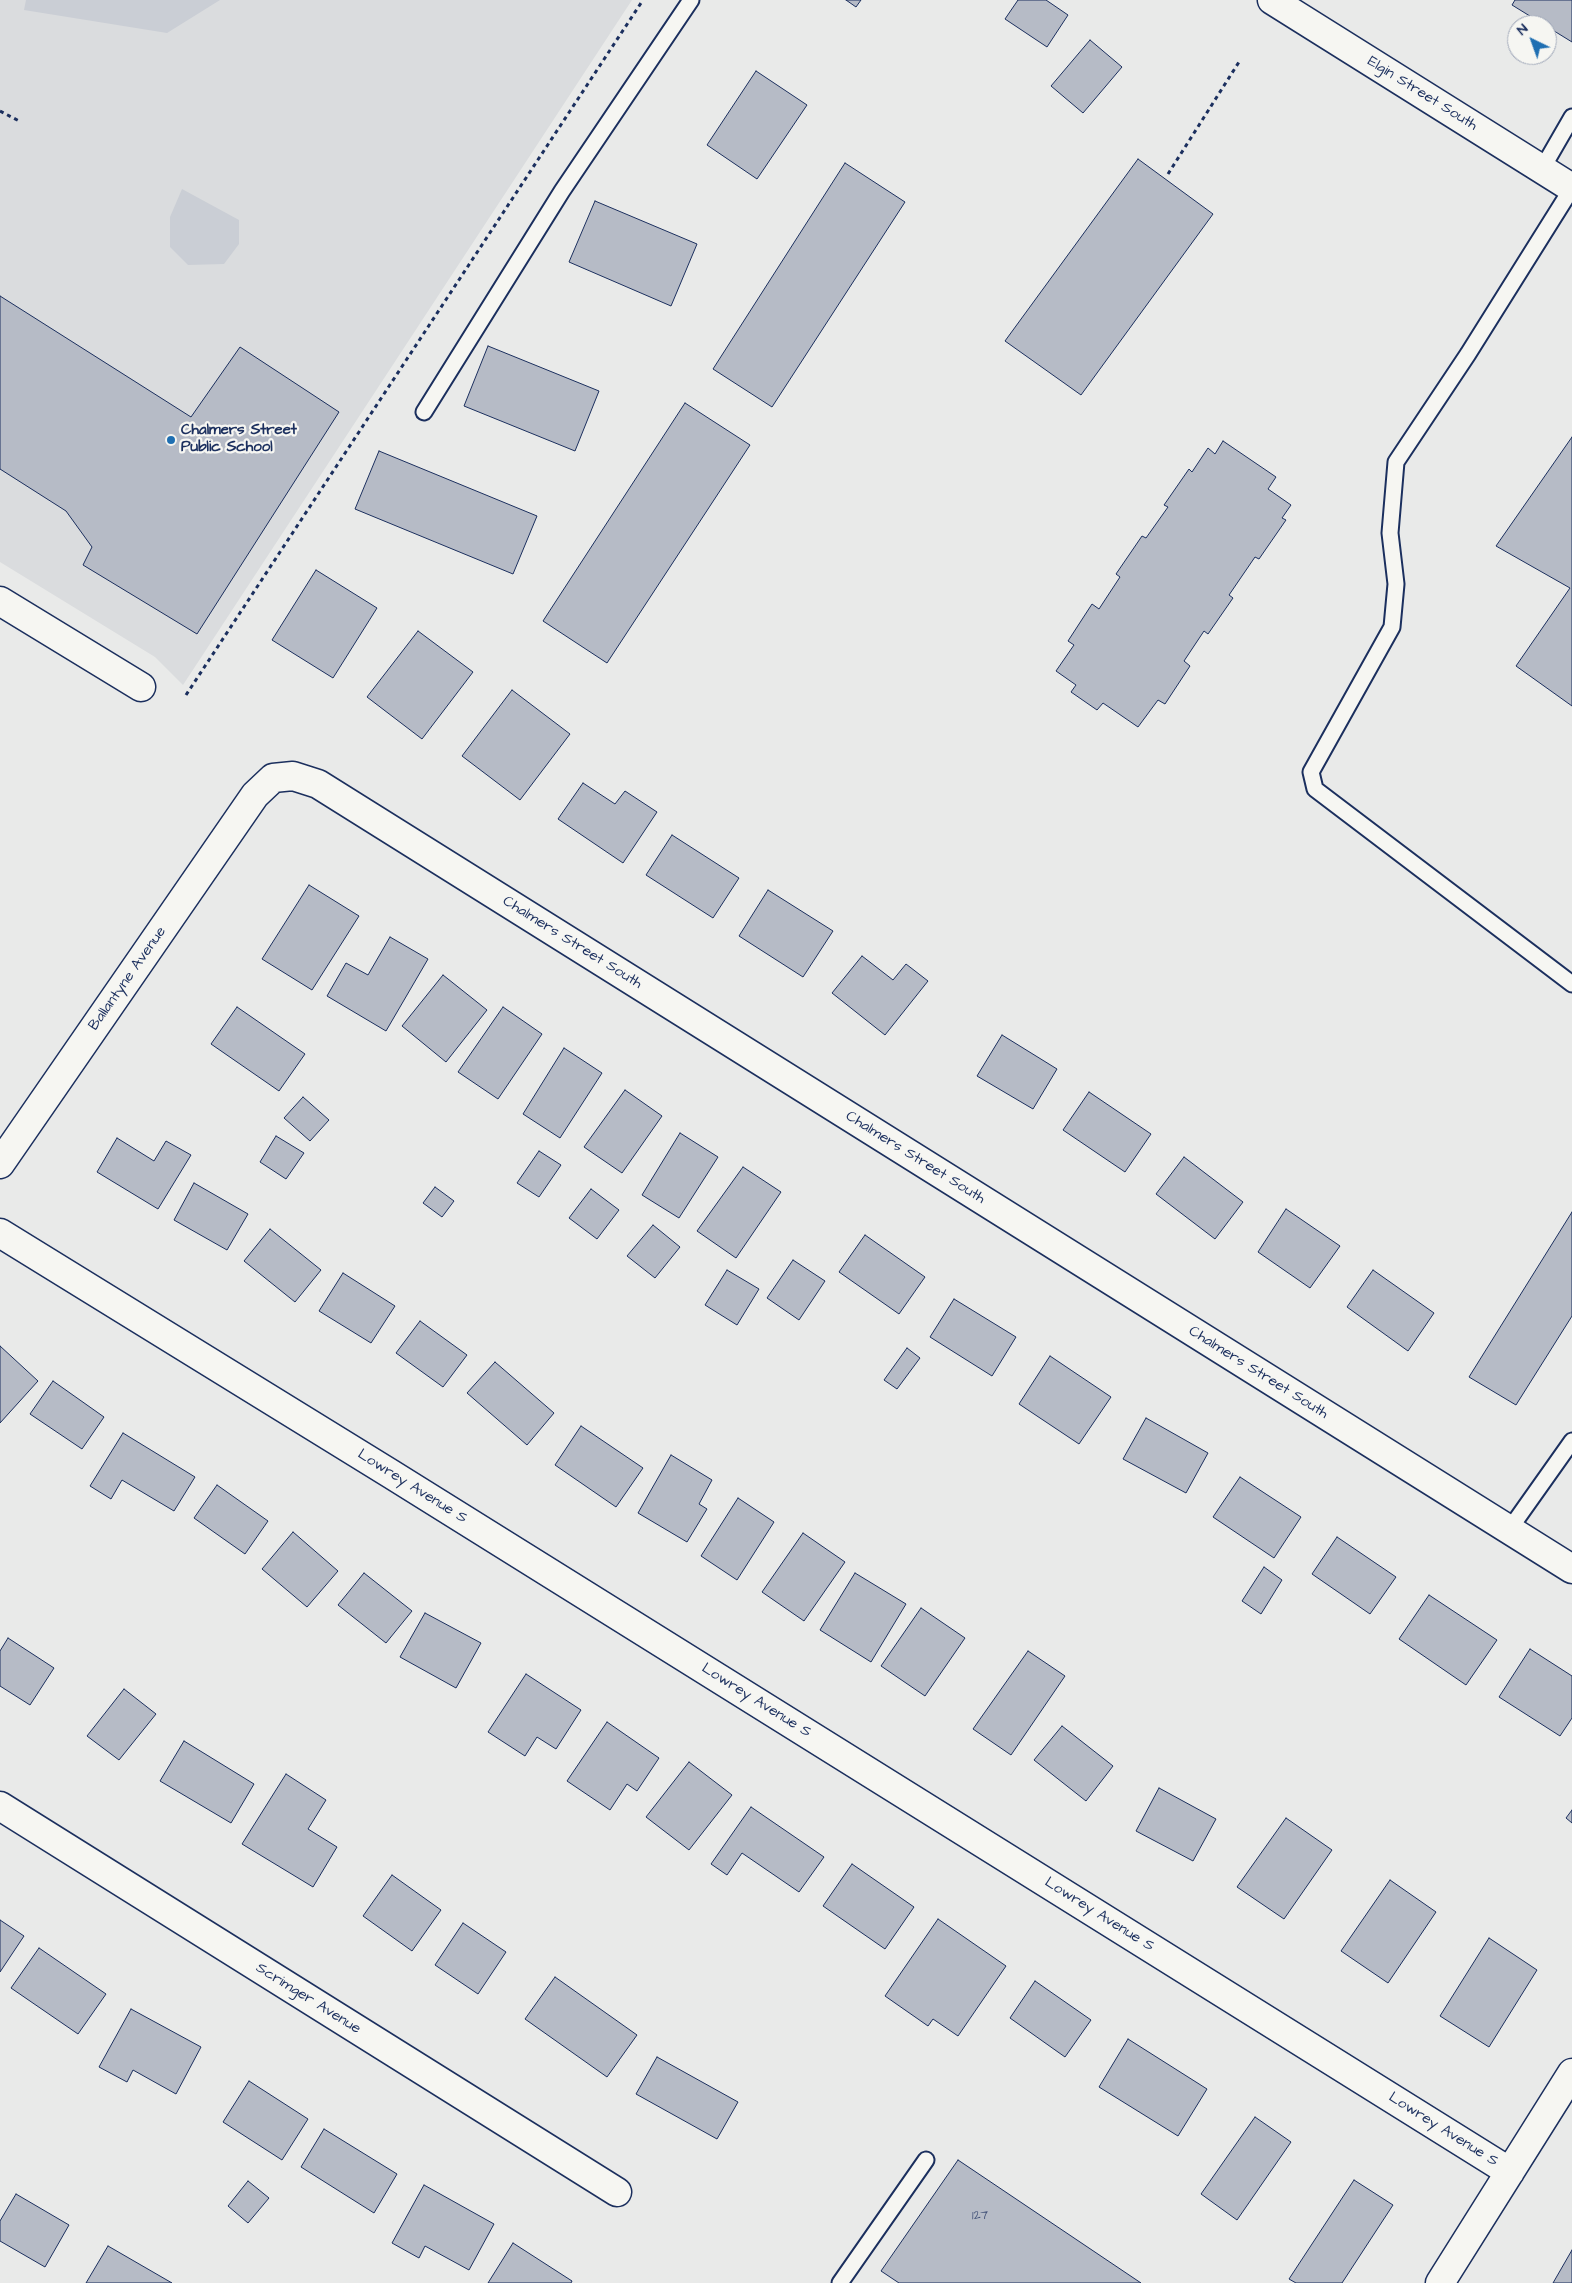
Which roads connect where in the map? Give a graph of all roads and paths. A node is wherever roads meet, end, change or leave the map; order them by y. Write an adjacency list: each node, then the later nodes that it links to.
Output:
1 (643, 0): 14 (path)
2 (691, 0): 11 (lane)
3 (1272, 0): 8 (street, Elgin Street South)
4 (1239, 62): 9 (path)
5 (0, 111): 7 (path)
6 (1572, 117): 8 (lane)
7 (21, 122)
8 (1542, 169): 10 (street, Elgin Street South)
9 (1168, 174)
10 (1572, 188): 16 (lane)
11 (424, 412)
12 (0, 601): 13 (street)
13 (141, 687)
14 (186, 695)
15 (255, 794): 17 (street, Ballantyne Avenue); 20 (street, Chalmers Street South)
16 (1572, 984)
17 (0, 1164)
18 (0, 1233): 25 (street, Lowrey Avenue S)
19 (1570, 1448): 20 (lane)
20 (1509, 1530): 21 (street, Chalmers Street South)
21 (1572, 1569)
22 (0, 1806): 26 (street, Scrimger Avenue)
23 (1572, 2073): 25 (street)
24 (926, 2160): 27 (lane)
25 (1510, 2172): 28 (street)
26 (617, 2192)
27 (840, 2283)
28 (1440, 2283)

